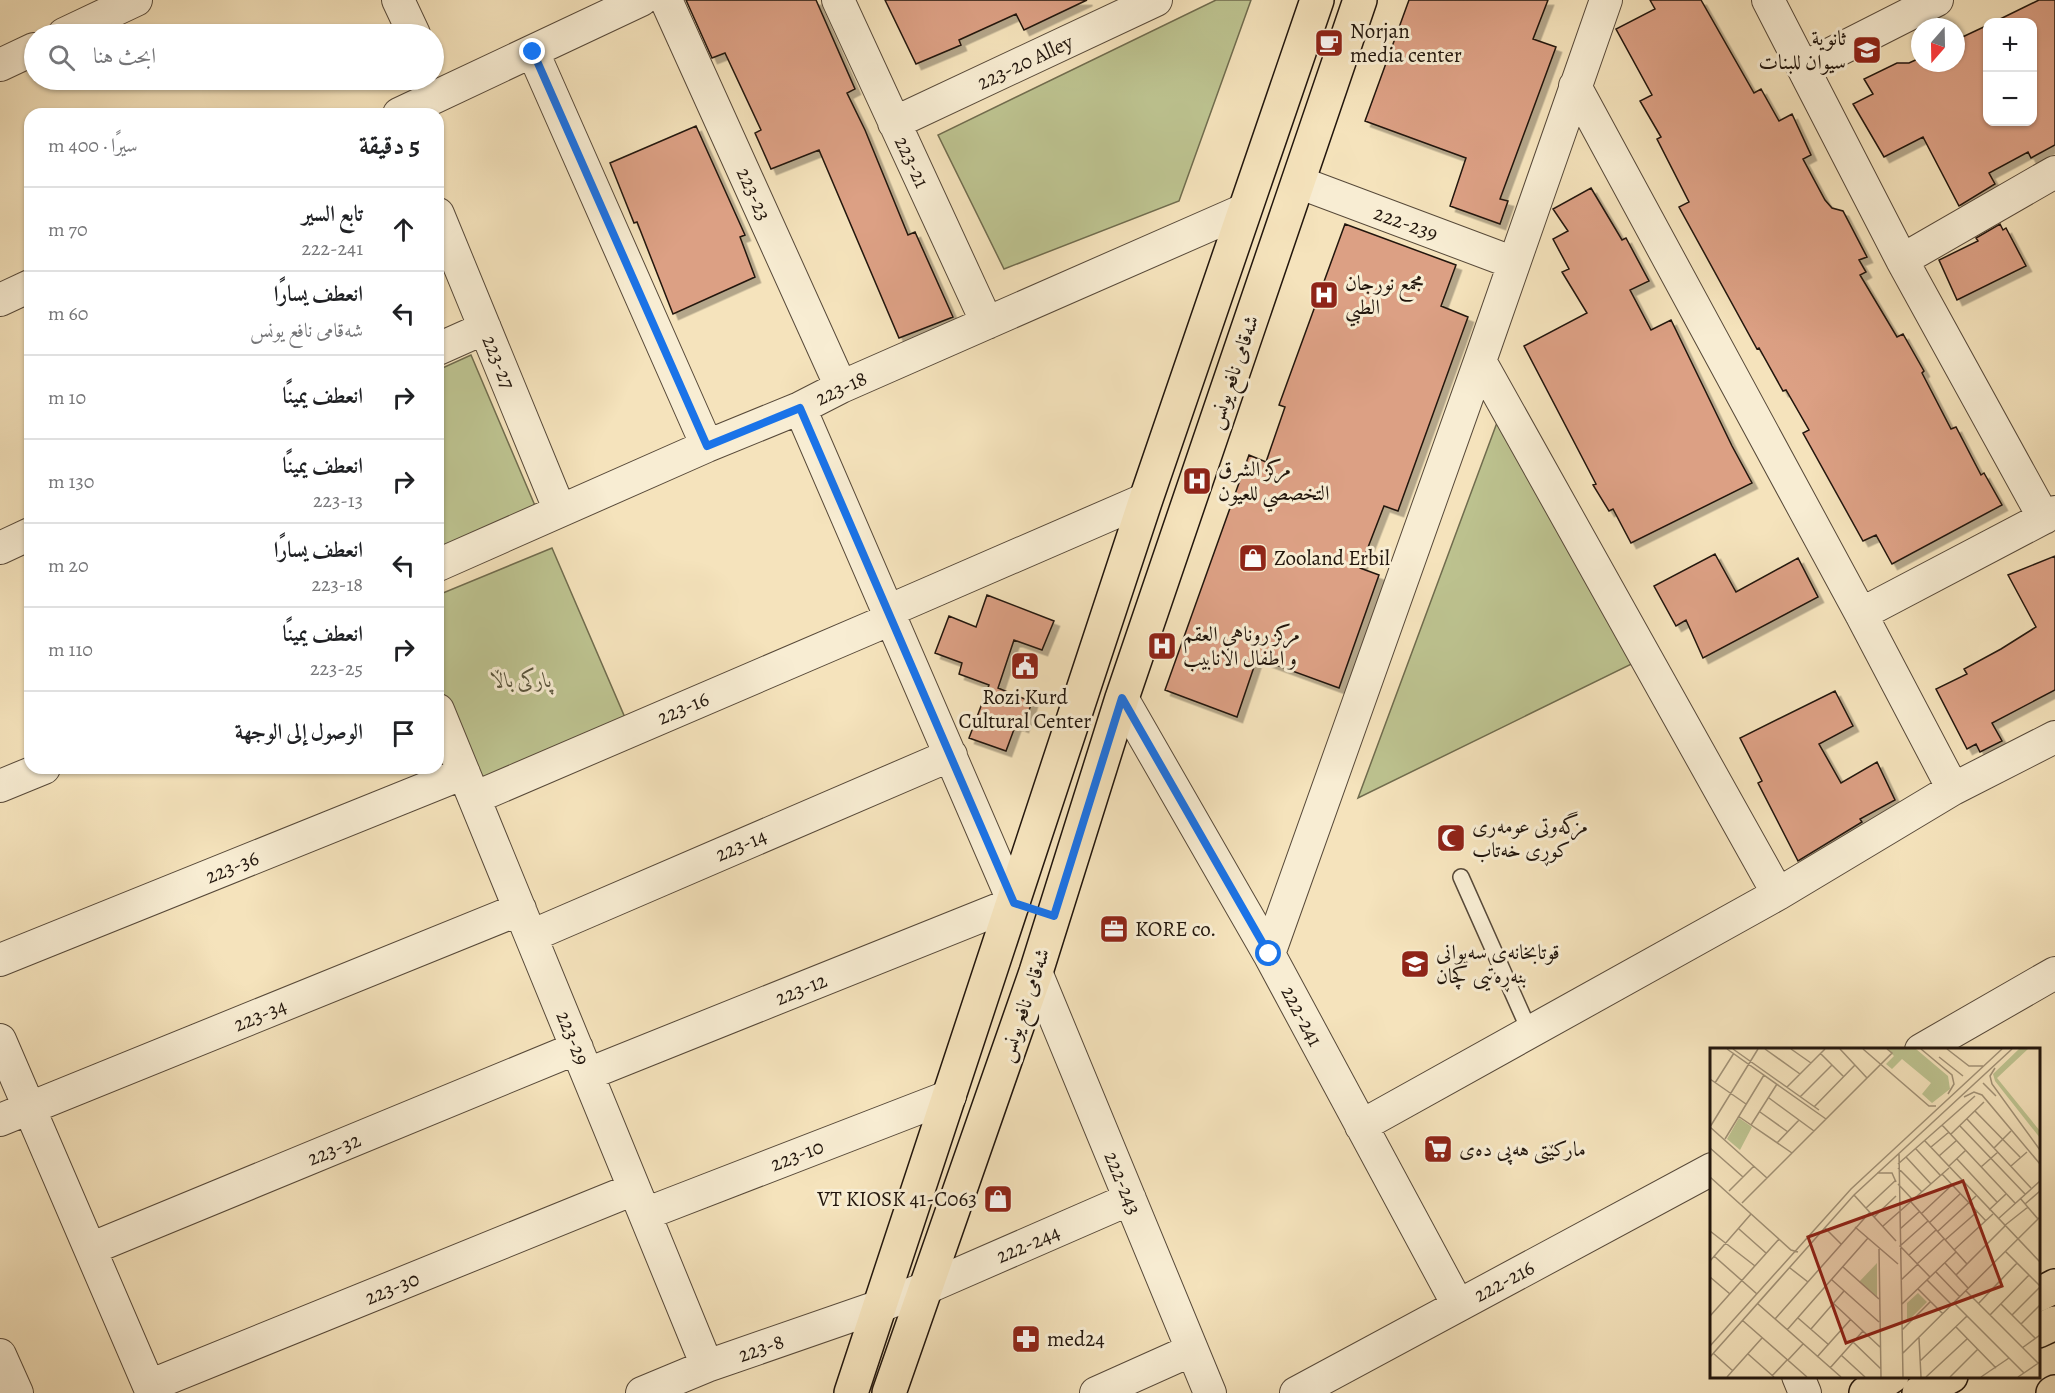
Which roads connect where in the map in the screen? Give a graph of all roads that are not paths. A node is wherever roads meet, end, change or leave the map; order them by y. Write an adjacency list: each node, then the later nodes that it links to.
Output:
1 (136, 0): 12 (street)
2 (398, 0): 13 (street)
3 (666, 0): 35 (street, 223-23)
4 (838, 0): 22 (street, 223-21)
5 (1156, 0): 22 (street, 223-20 Alley)
6 (1317, 0): 25 (main road, شەقامی نافع یونس)
7 (1360, 0): 24 (main road, شەقامی نافع یونس)
8 (1606, 0): 19 (street)
9 (1768, 0): 17 (street)
10 (1937, 0): 17 (street)
11 (635, 1): 14 (street)
12 (85, 24)
13 (409, 24)
14 (533, 52): 18 (street); 37 (street)
15 (24, 54): 16 (street)
16 (0, 66)
17 (1803, 68): 27 (street)
18 (444, 83)
19 (1575, 87): 28 (street); 44 (street)
20 (431, 90): 21 (street)
21 (407, 108)
22 (894, 123): 31 (street, 223-21)
23 (2055, 172): 27 (street)
24 (1298, 182): 28 (street, 222-239); 46 (main road, شەقامی نافع یونس)
25 (1244, 210): 31 (street, 223-18); 38 (main road, شەقامی نافع یونس)
26 (444, 229): 32 (street, 223-27)
27 (1902, 260): 40 (street)
28 (1514, 263): 34 (street)
29 (24, 289): 30 (street)
30 (0, 300)
31 (987, 323): 35 (street, 223-18)
32 (485, 328): 33 (street); 39 (street, 223-27)
33 (444, 346)
34 (1480, 361): 55 (street); 59 (street)
35 (841, 387): 36 (street, 223-18)
36 (800, 408): 37 (street, 223-18); 45 (street)
37 (707, 446): 39 (street, 223-18)
38 (1146, 498): 45 (street, 223-16); 56 (main road, شەقامی نافع یونس)
39 (560, 511): 43 (street, 223-18)
40 (2049, 515): 44 (street)
41 (24, 537): 42 (street)
42 (0, 548)
43 (444, 562)
44 (1861, 614): 53 (street)
45 (890, 615): 49 (street); 52 (street, 223-16)
46 (1122, 698): 57 (main road, شەقامی نافع یونس); 59 (street, 222-241)
47 (444, 725): 52 (street, 223-29)
48 (2054, 740): 53 (street)
49 (951, 755): 56 (street); 58 (street, 223-14)
50 (29, 774): 51 (street)
51 (0, 786)
52 (469, 786): 58 (street, 223-29); 60 (street, 223-36)
53 (1953, 789): 55 (street)
54 (1461, 877): 63 (lane)
55 (1778, 894): 63 (street)
56 (1014, 903): 57 (main road); 66 (street, 223-12); 67 (main road, شەقامی نافع یونس)
57 (1054, 916): 61 (main road, شەقامی نافع یونس)
58 (525, 923): 66 (street, 223-29); 68 (street, 223-34)
59 (1269, 954): 70 (street, 222-241)
60 (0, 960)
61 (1036, 972): 72 (street, 222-243); 76 (main road, شەقامی نافع یونس)
62 (2055, 973): 65 (street)
63 (1530, 1032): 70 (street)
64 (0, 1040): 68 (street)
65 (1924, 1048)
66 (582, 1061): 73 (street, 223-29); 74 (street, 223-32)
67 (950, 1096): 73 (street, 223-10); 79 (main road, شەقامی نافع یونس)
68 (28, 1108): 69 (street, 223-34); 74 (street)
69 (0, 1120)
70 (1361, 1126): 78 (street, 222-241)
71 (1707, 1182): 78 (street, 222-216)
72 (1130, 1199): 76 (street, 222-244); 82 (street, 222-243)
73 (640, 1202): 84 (street, 223-29); 88 (street, 223-30)
74 (90, 1249): 88 (street)
75 (2055, 1286): 77 (main road)
76 (926, 1288): 79 (street, 222-244); 92 (main road, شەقامی نافع یونس)
77 (2040, 1294)
78 (1458, 1305): 95 (street, 222-216)
79 (880, 1306): 84 (street, 223-8); 91 (main road, شەقامی نافع یونس)
80 (2055, 1323): 81 (main road)
81 (2040, 1330)
82 (1192, 1350): 93 (street); 94 (street, 222-243)
83 (0, 1355): 90 (street)
84 (707, 1366): 89 (street, 223-8)
85 (1798, 1378): 96 (street)
86 (1890, 1378): 97 (main road)
87 (1949, 1378): 98 (main road)
88 (151, 1390)
89 (659, 1390)
90 (17, 1393)
91 (851, 1393)
92 (889, 1393)
93 (1096, 1393)
94 (1210, 1393)
95 (1296, 1393)
96 (1805, 1393)
97 (1866, 1393)
98 (1920, 1393)

